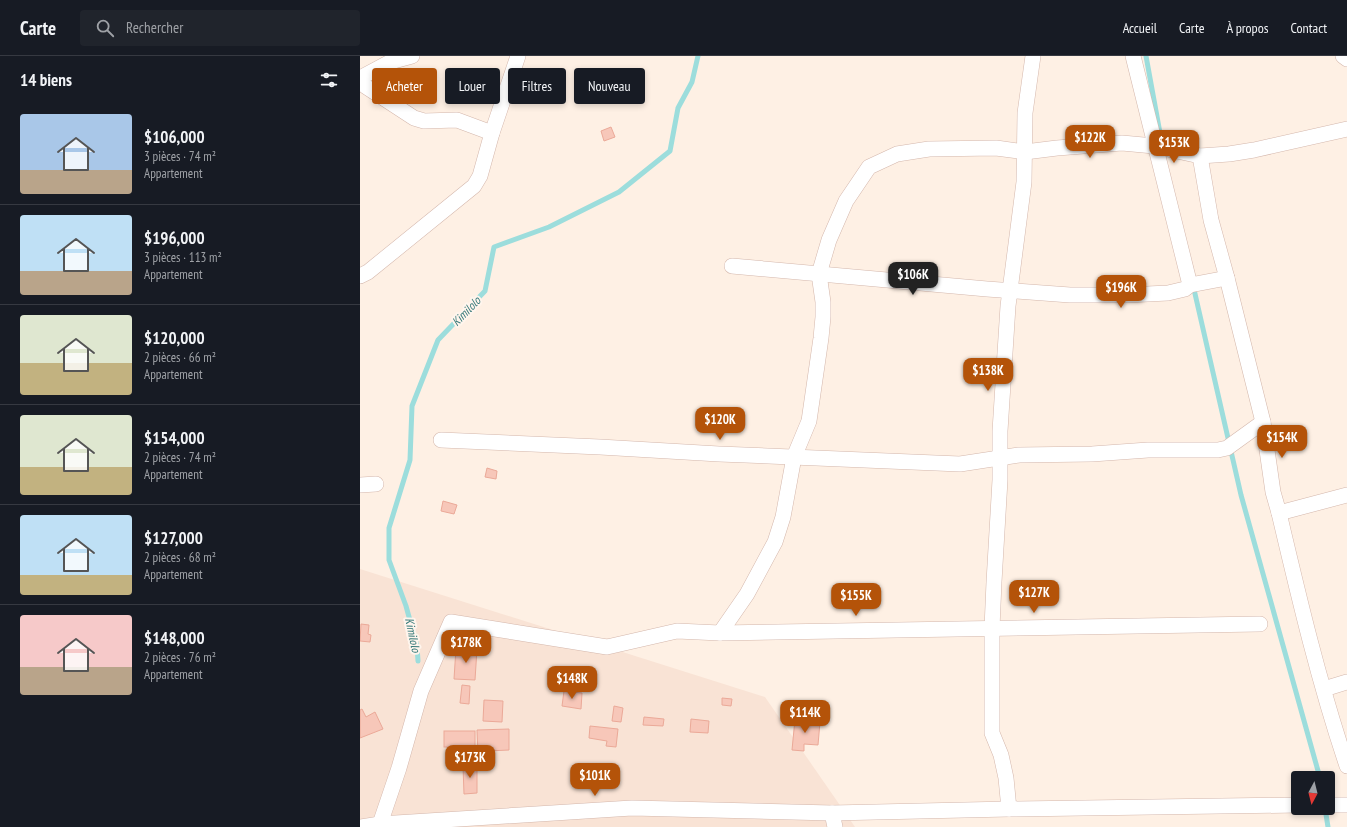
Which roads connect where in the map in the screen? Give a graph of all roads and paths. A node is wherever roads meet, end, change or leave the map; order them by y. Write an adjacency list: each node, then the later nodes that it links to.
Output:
1 (412, 56): 7 (street)
2 (518, 56): 9 (street)
3 (1033, 56): 11 (street)
4 (1133, 56): 10 (street)
5 (1343, 56): 6 (street)
6 (1347, 59)
7 (360, 78): 9 (street)
8 (1347, 129): 12 (street)
9 (492, 134): 15 (street)
10 (1154, 146): 11 (street); 12 (street); 17 (street)
11 (1025, 152): 14 (street); 18 (street)
12 (1200, 156): 16 (street)
13 (732, 266): 14 (street)
14 (820, 274): 18 (street); 21 (street)
15 (360, 276)
16 (1227, 278): 17 (street); 19 (street)
17 (1190, 285): 18 (street)
18 (1009, 291): 22 (street)
19 (1263, 422): 22 (street); 26 (street)
20 (441, 440): 21 (street)
21 (794, 457): 22 (street); 29 (street)
22 (1000, 458): 28 (street)
23 (376, 484): 24 (street)
24 (360, 485)
25 (1347, 495): 26 (street)
26 (1279, 513): 31 (street)
27 (1260, 624): 28 (street)
28 (992, 628): 29 (street); 36 (street)
29 (720, 633): 38 (street)
30 (1347, 682): 31 (street)
31 (1324, 689): 32 (street)
32 (1347, 766)
33 (1335, 805): 34 (street)
34 (1347, 805)
35 (1291, 806): 36 (street)
36 (1009, 809): 37 (street)
37 (834, 820): 38 (street)
38 (380, 824): 39 (street)
39 (360, 827)

